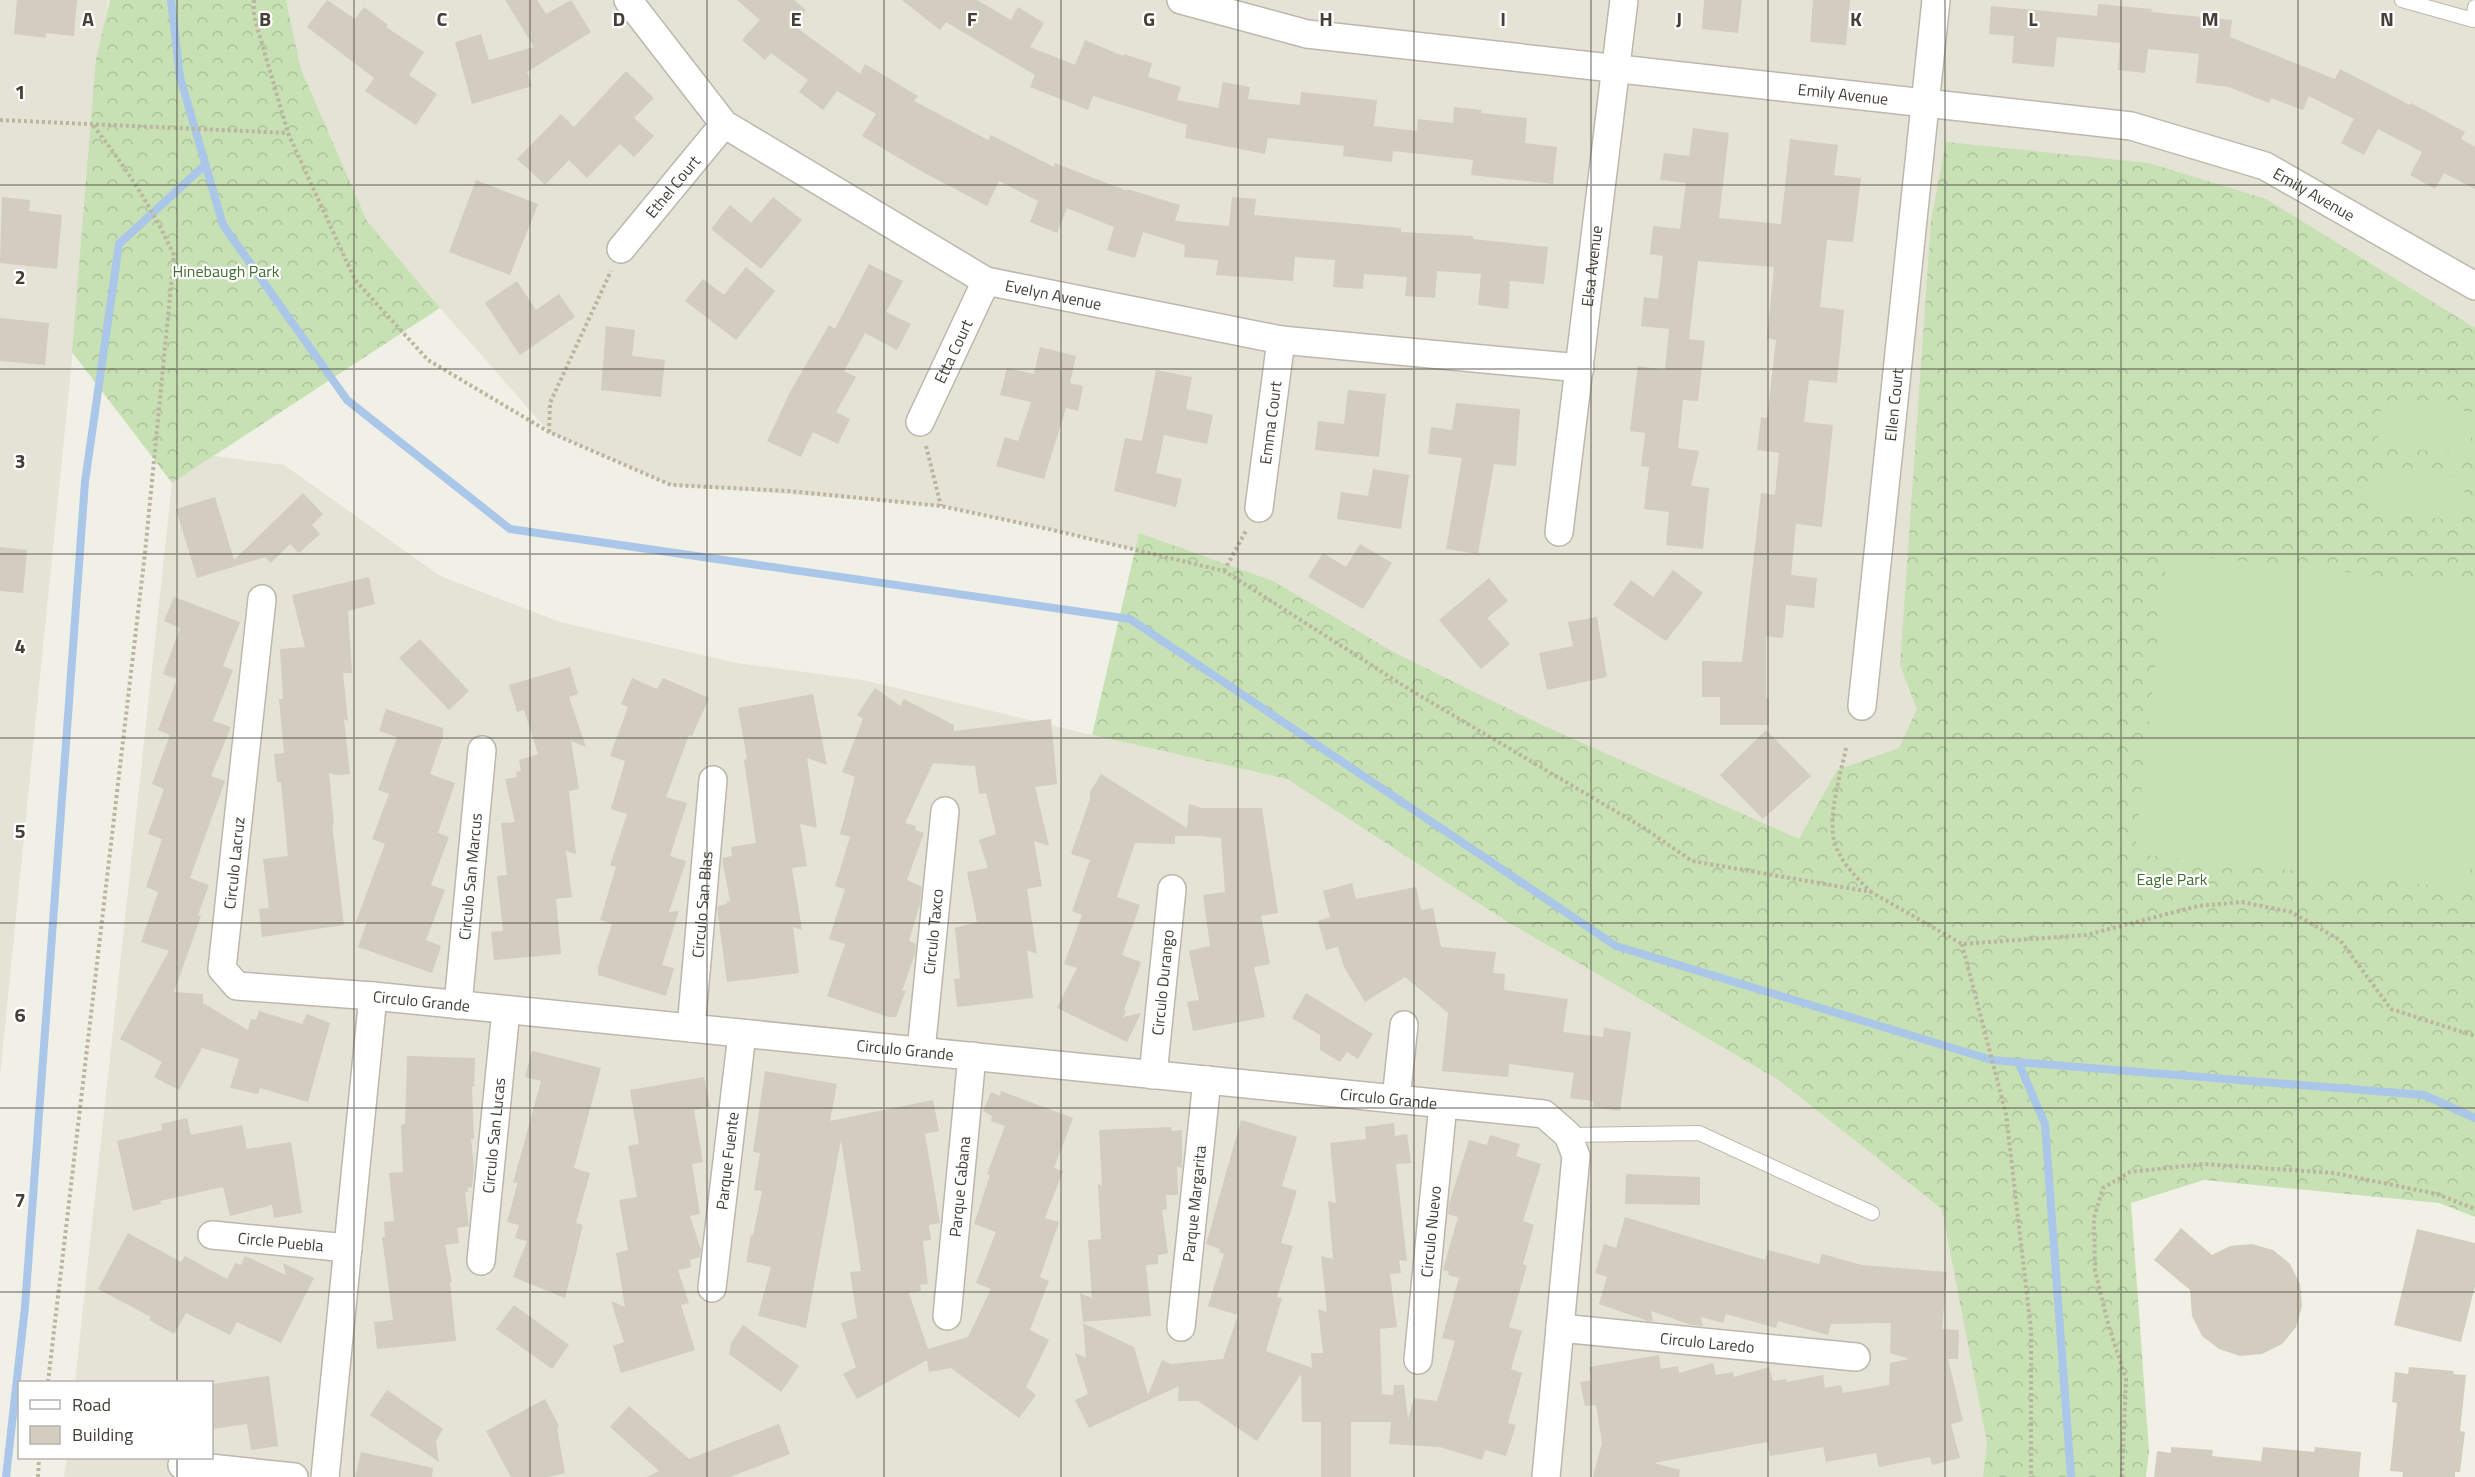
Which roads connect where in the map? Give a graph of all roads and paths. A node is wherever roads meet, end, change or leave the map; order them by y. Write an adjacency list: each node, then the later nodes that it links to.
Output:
1 (254, 0): 13 (path)
2 (628, 0): 12 (street, Evelyn Avenue)
3 (1181, 0): 8 (street, Emily Avenue)
4 (1624, 0): 8 (street, Elsa Avenue)
5 (1936, 0): 9 (street, Ellen Court)
6 (2402, 0): 7 (lane)
7 (2475, 7)
8 (1617, 67): 9 (street, Emily Avenue); 18 (street, Elsa Avenue)
9 (1924, 102): 16 (street, Emily Avenue); 26 (street, Ellen Court)
10 (0, 120): 11 (path)
11 (92, 124): 13 (path); 59 (path)
12 (724, 124): 14 (street, Ethel Court); 15 (street, Evelyn Avenue)
13 (288, 133): 20 (path)
14 (621, 249): 20 (path)
15 (986, 281): 17 (street, Evelyn Avenue); 19 (street, Etta Court)
16 (2475, 286)
17 (1281, 340): 18 (street, Evelyn Avenue); 22 (street, Emma Court)
18 (1580, 368): 23 (street, Elsa Avenue)
19 (920, 422): 21 (path)
20 (549, 432): 21 (path)
21 (941, 506): 24 (path)
22 (1259, 508): 24 (path)
23 (1559, 532)
24 (1224, 571): 32 (path)
25 (262, 599): 34 (street, Circulo Lacruz)
26 (1862, 706)
27 (1846, 748): 32 (path)
28 (482, 750): 35 (street, Circulo San Marcus)
29 (713, 780): 38 (street, Circulo San Blas)
30 (945, 811): 41 (street, Circulo Taxco)
31 (1172, 890): 43 (street, Circulo Durango)
32 (1871, 892): 33 (path)
33 (1962, 944): 40 (path); 66 (path)
34 (374, 996): 35 (street, Circulo Grande); 51 (street, Circulo Grande)
35 (458, 1005): 36 (street, Circulo Grande)
36 (506, 1010): 38 (street, Circulo Grande); 52 (street, Circulo San Lucas)
37 (1404, 1025): 45 (street)
38 (691, 1028): 39 (street, Circulo Grande)
39 (742, 1034): 41 (street, Circulo Grande); 53 (street, Parque Fuente)
40 (2475, 1036)
41 (921, 1051): 42 (street, Circulo Grande)
42 (972, 1056): 43 (street, Circulo Grande); 54 (street, Parque Cabana)
43 (1153, 1075): 44 (street, Circulo Grande)
44 (1207, 1080): 45 (street, Circulo Grande); 55 (street, Parque Margarita)
45 (1396, 1099): 46 (street, Circulo Grande)
46 (1443, 1104): 47 (street, Circulo Grande); 58 (street, Circulo Nuevo)
47 (1568, 1135): 49 (lane); 56 (street)
48 (2475, 1209): 67 (path)
49 (1872, 1213)
50 (212, 1235): 51 (street, Circle Puebla)
51 (348, 1248): 64 (street, Circulo Grande)
52 (481, 1262)
53 (712, 1288)
54 (947, 1316)
55 (1182, 1327)
56 (1560, 1328): 57 (street, Circulo Laredo); 65 (street)
57 (1856, 1358)
58 (1418, 1360)
59 (48, 1381)
60 (39, 1459): 62 (path)
61 (182, 1465): 63 (street)
62 (38, 1477)
63 (294, 1477)
64 (325, 1477)
65 (1546, 1477)
66 (2031, 1477)
67 (2122, 1477)

